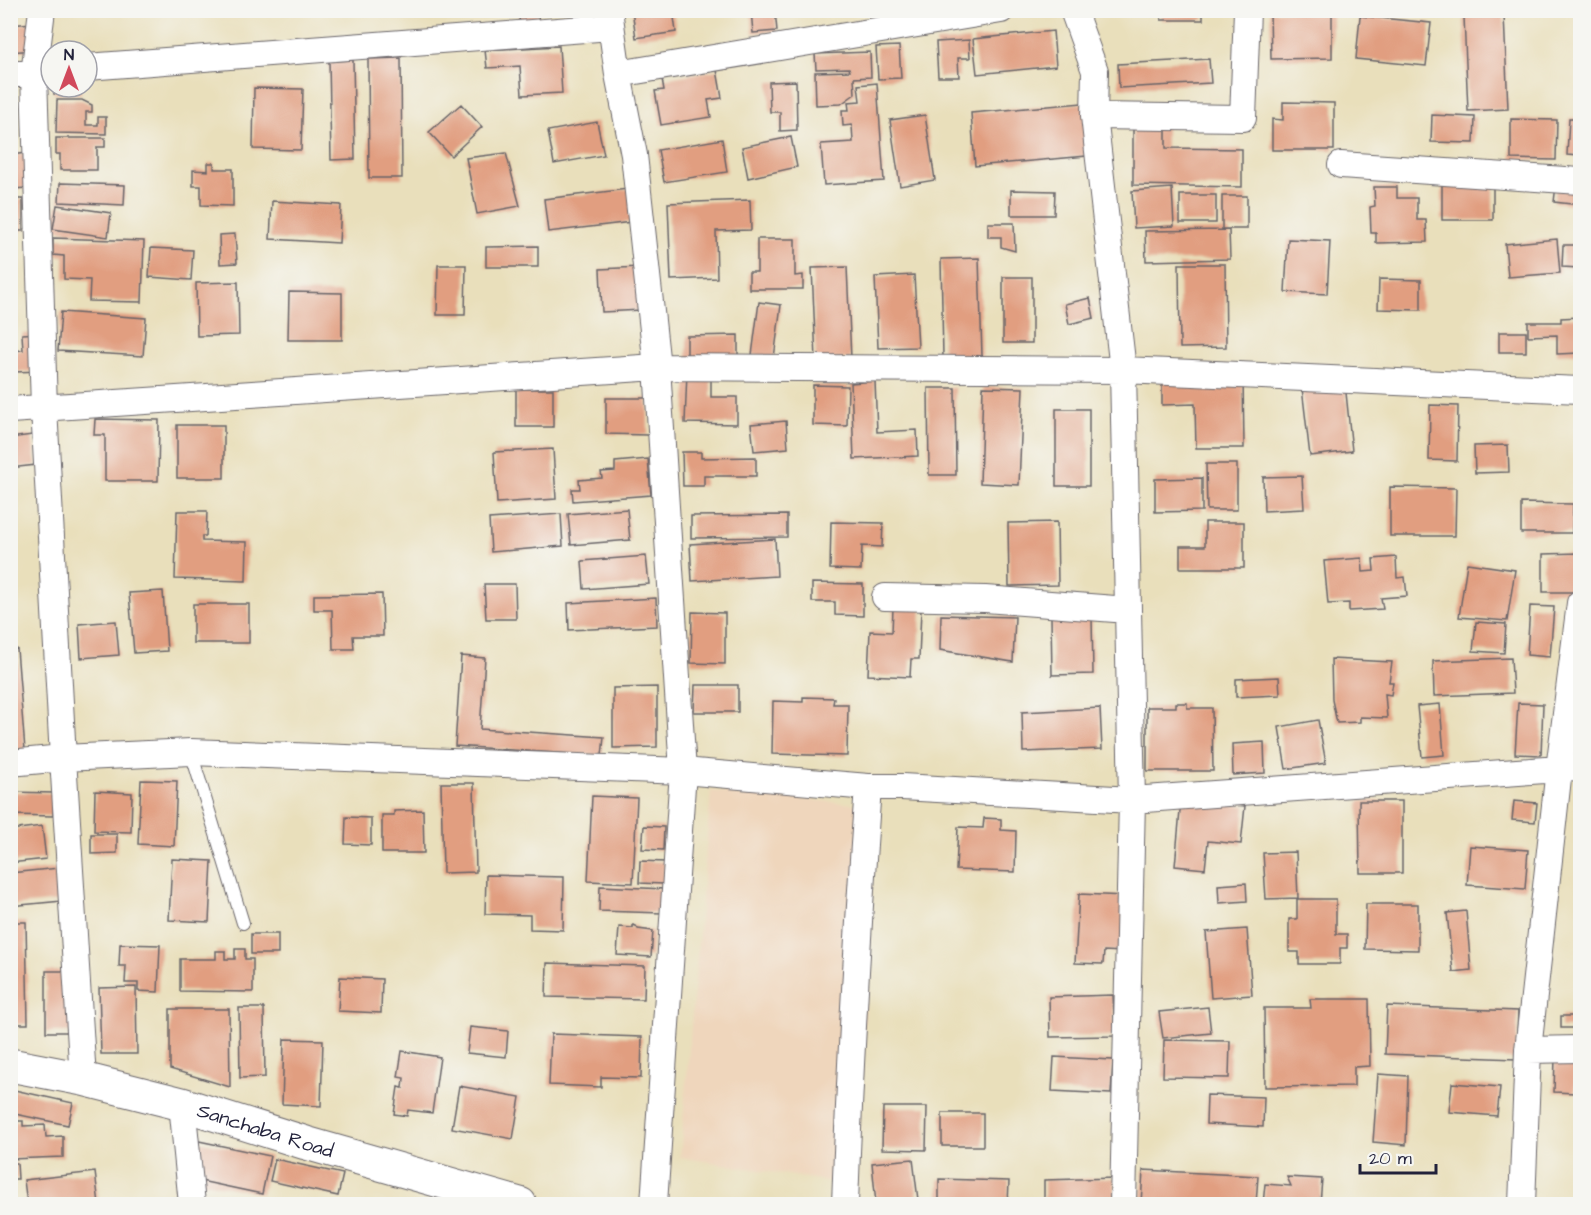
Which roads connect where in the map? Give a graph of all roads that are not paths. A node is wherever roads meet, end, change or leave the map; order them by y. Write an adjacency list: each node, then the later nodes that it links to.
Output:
1 (42, 10): 7 (street)
2 (1001, 10): 8 (street)
3 (1073, 10): 9 (street)
4 (1247, 10): 9 (street)
5 (610, 19): 6 (street); 8 (street)
6 (99, 66)
7 (32, 73): 15 (street)
8 (618, 74): 12 (street)
9 (1094, 116): 13 (street)
10 (1341, 165): 11 (street)
11 (1581, 181)
12 (657, 367): 13 (street); 15 (street); 24 (street)
13 (1123, 370): 14 (street); 19 (street)
14 (1581, 390)
15 (44, 408): 16 (street); 21 (street)
16 (10, 410)
17 (885, 597): 19 (street)
18 (1581, 603): 23 (street)
19 (1128, 610): 26 (street)
20 (191, 752): 21 (street); 24 (street); 27 (lane)
21 (63, 758): 22 (street); 31 (street)
22 (10, 763)
23 (1570, 768): 26 (street); 29 (street)
24 (683, 771): 25 (street); 35 (street)
25 (868, 787): 26 (street); 36 (street)
26 (1132, 800): 37 (street)
27 (243, 923)
28 (1581, 1049): 29 (street)
29 (1528, 1050): 38 (street)
30 (10, 1065): 31 (street, Sanchaba Road)
31 (83, 1079): 32 (street, Sanchaba Road)
32 (182, 1104): 33 (street); 34 (street, Sanchaba Road)
33 (192, 1204)
34 (520, 1204)
35 (654, 1204)
36 (845, 1204)
37 (1123, 1204)
38 (1522, 1204)

